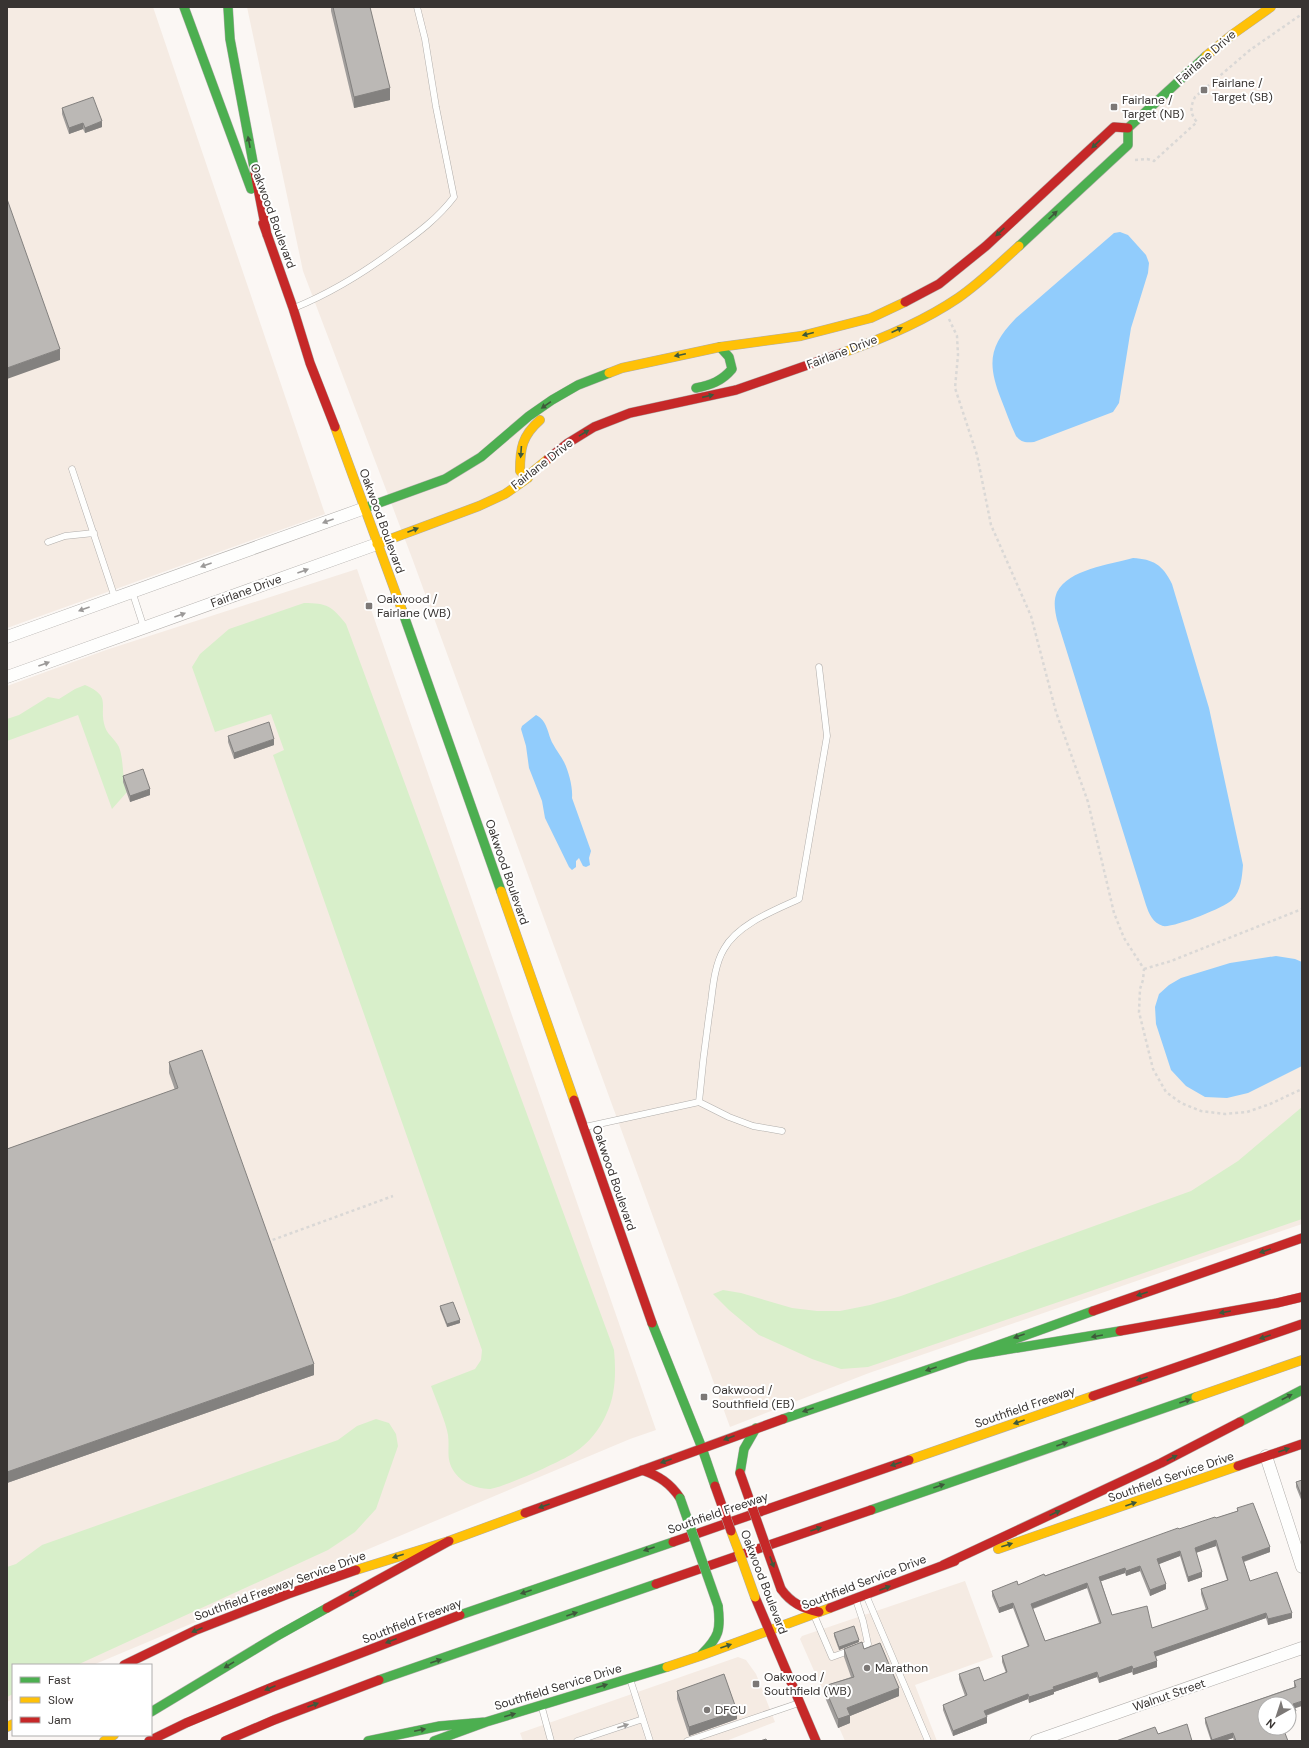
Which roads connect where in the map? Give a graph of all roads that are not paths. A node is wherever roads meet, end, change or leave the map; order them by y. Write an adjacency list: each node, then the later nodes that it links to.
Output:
1 (184, 7): 6 (main road, Oakwood Boulevard)
2 (228, 7): 6 (main road, one-way to 2)
3 (417, 7): 7 (lane)
4 (1271, 7): 5 (main road, Fairlane Drive)
5 (1128, 128): 8 (main road, Fairlane Drive, one-way to 8); 12 (main road, Fairlane Drive, one-way to 5)
6 (267, 235): 7 (main road, Oakwood Boulevard)
7 (293, 308): 15 (main road, Oakwood Boulevard)
8 (720, 347): 9 (main road, Fairlane Drive, one-way to 9); 10 (main road)
9 (622, 368): 14 (main road, one-way to 14); 15 (main road, Fairlane Drive, one-way to 15)
10 (690, 389)
11 (646, 401): 12 (main road)
12 (630, 413): 14 (main road, Fairlane Drive, one-way to 12)
13 (72, 469): 16 (lane)
14 (528, 478): 18 (main road, Fairlane Drive, one-way to 14)
15 (365, 508): 18 (main road, Oakwood Boulevard); 19 (street, Fairlane Drive, one-way to 19)
16 (94, 533): 17 (lane); 20 (lane)
17 (48, 542)
18 (376, 544): 21 (street, Fairlane Drive, one-way to 18); 26 (main road, Oakwood Boulevard)
19 (132, 592): 20 (street, Fairlane Drive); 21 (lane)
20 (115, 598): 22 (street, Fairlane Drive, one-way to 22)
21 (144, 628): 24 (street, Fairlane Drive, one-way to 21)
22 (7, 637)
23 (819, 667): 25 (lane)
24 (7, 677)
25 (699, 1102): 26 (lane); 27 (lane)
26 (583, 1127): 36 (main road, Oakwood Boulevard)
27 (782, 1131)
28 (1302, 1238): 31 (main road, one-way to 31)
29 (1302, 1297): 31 (main road, one-way to 31)
30 (1302, 1324): 55 (main road, Southfield Freeway, one-way to 55)
31 (968, 1356): 34 (main road, one-way to 34)
32 (1302, 1360): 56 (main road, one-way to 32)
33 (1302, 1390): 40 (main road, one-way to 33)
34 (756, 1428): 36 (main road, one-way to 36); 44 (main road, one-way to 44, bridge)
35 (1302, 1444): 37 (main road, Southfield Service Drive, one-way to 35)
36 (702, 1448): 38 (main road, one-way to 38); 45 (main road, Oakwood Boulevard, bridge)
37 (1266, 1456): 40 (main road, Southfield Service Drive, one-way to 37); 41 (street)
38 (642, 1470): 39 (main road, one-way to 39); 47 (main road, bridge)
39 (449, 1541): 48 (main road, Southfield Freeway Service Drive, one-way to 48); 52 (main road, one-way to 52)
40 (943, 1565): 42 (main road, Southfield Service Drive, one-way to 40)
41 (1302, 1567)
42 (866, 1595): 43 (main road, Southfield Service Drive); 64 (lane)
43 (855, 1598): 44 (main road, Southfield Service Drive); 44 (lane)
44 (817, 1613): 45 (main road, Southfield Service Drive)
45 (770, 1631): 47 (main road, Southfield Service Drive, one-way to 45); 50 (main road, Oakwood Boulevard)
46 (1302, 1648): 65 (street, Walnut Street)
47 (700, 1656): 49 (main road, Southfield Service Drive)
48 (126, 1664)
49 (629, 1678): 51 (main road, Southfield Service Drive, one-way to 49); 53 (lane)
50 (800, 1702): 62 (lane); 63 (main road, Oakwood Boulevard)
51 (541, 1706): 54 (main road, Southfield Service Drive, one-way to 51); 59 (lane)
52 (152, 1711)
53 (643, 1720): 60 (lane, one-way to 53); 61 (lane)
54 (486, 1722): 57 (main road, one-way to 54); 58 (main road, Southfield Service Drive)
55 (149, 1741)
56 (226, 1741)
57 (368, 1741)
58 (434, 1741)
59 (551, 1741)
60 (577, 1741)
61 (650, 1741)
62 (687, 1741)
63 (816, 1741)
64 (928, 1741)
65 (1036, 1741)

